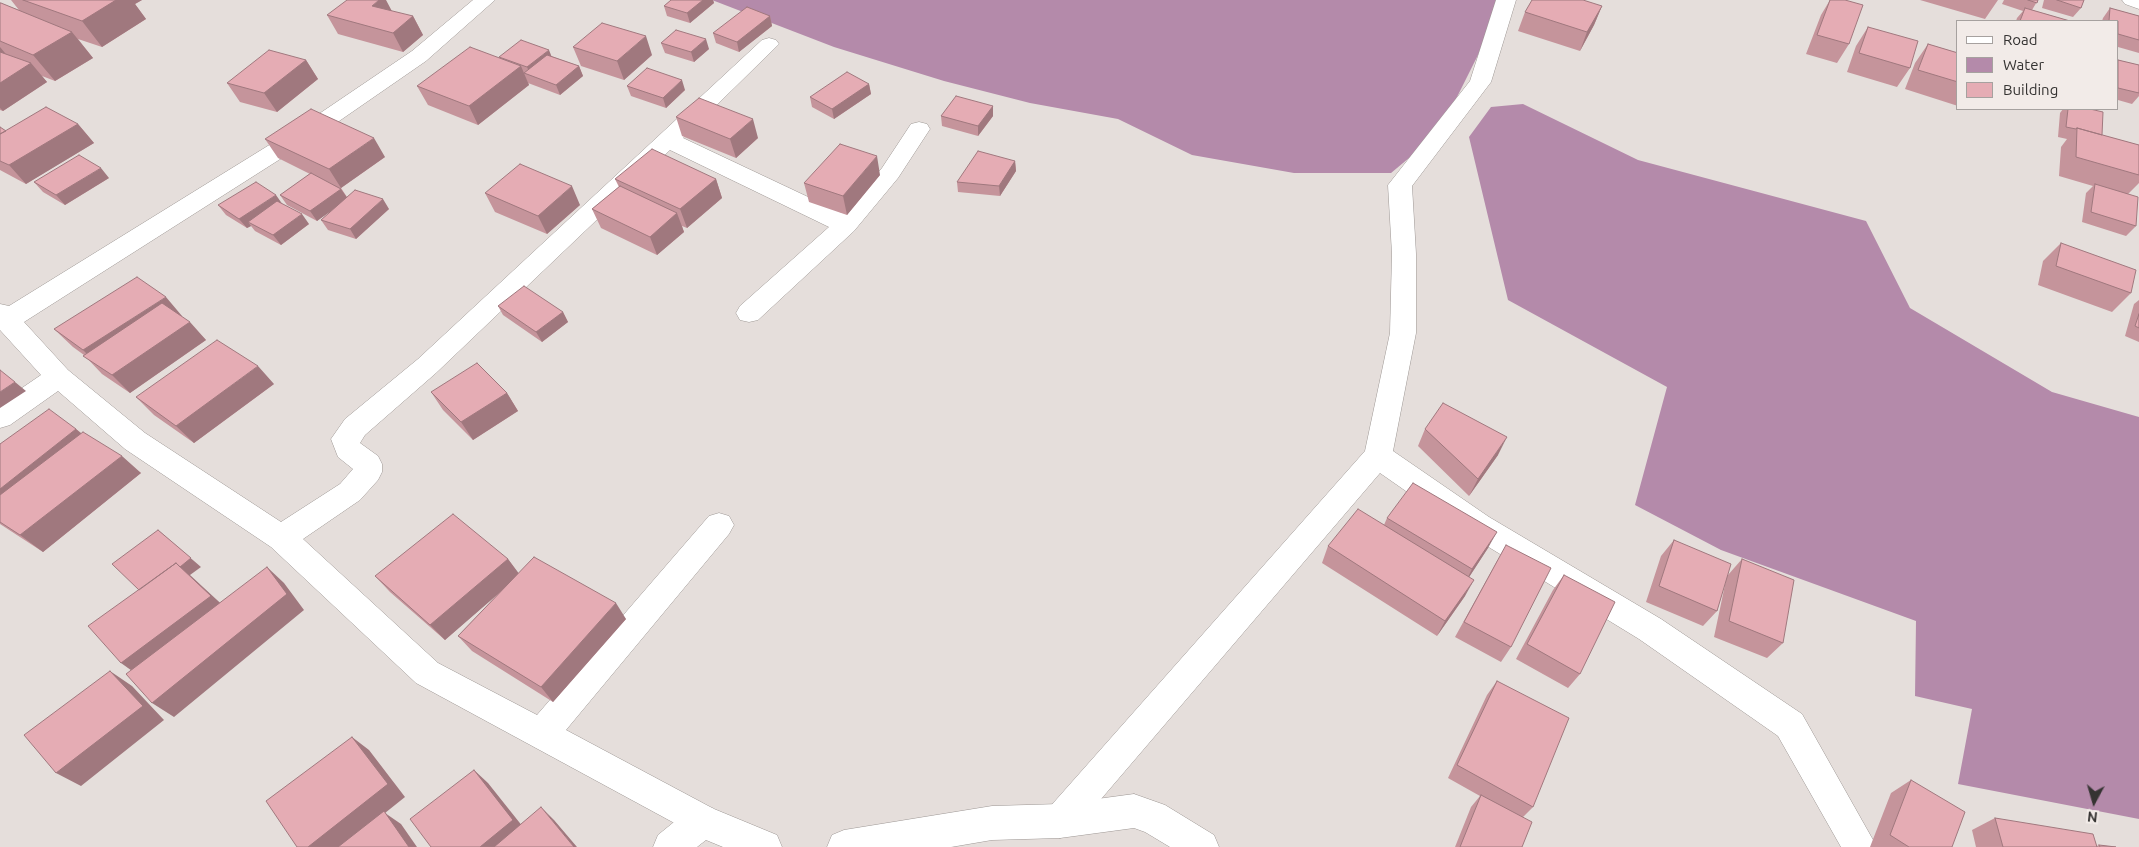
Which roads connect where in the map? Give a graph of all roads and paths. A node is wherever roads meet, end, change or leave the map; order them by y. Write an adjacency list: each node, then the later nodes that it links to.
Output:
1 (485, 0): 10 (street)
2 (1506, 0): 13 (street)
3 (2132, 0): 4 (street)
4 (2139, 3)
5 (769, 44): 7 (street)
6 (919, 129): 8 (street)
7 (666, 139): 8 (street); 15 (street)
8 (846, 225): 9 (street)
9 (749, 313)
10 (3, 317): 11 (street)
11 (59, 377): 12 (street); 15 (street)
12 (0, 416)
13 (1378, 456): 18 (street); 23 (street)
14 (719, 525): 16 (street)
15 (281, 538): 16 (street)
16 (542, 734): 17 (street)
17 (702, 821): 19 (street); 20 (street)
18 (1060, 821): 21 (street); 22 (street)
19 (670, 847)
20 (765, 847)
21 (844, 847)
22 (1202, 847)
23 (1860, 847)

